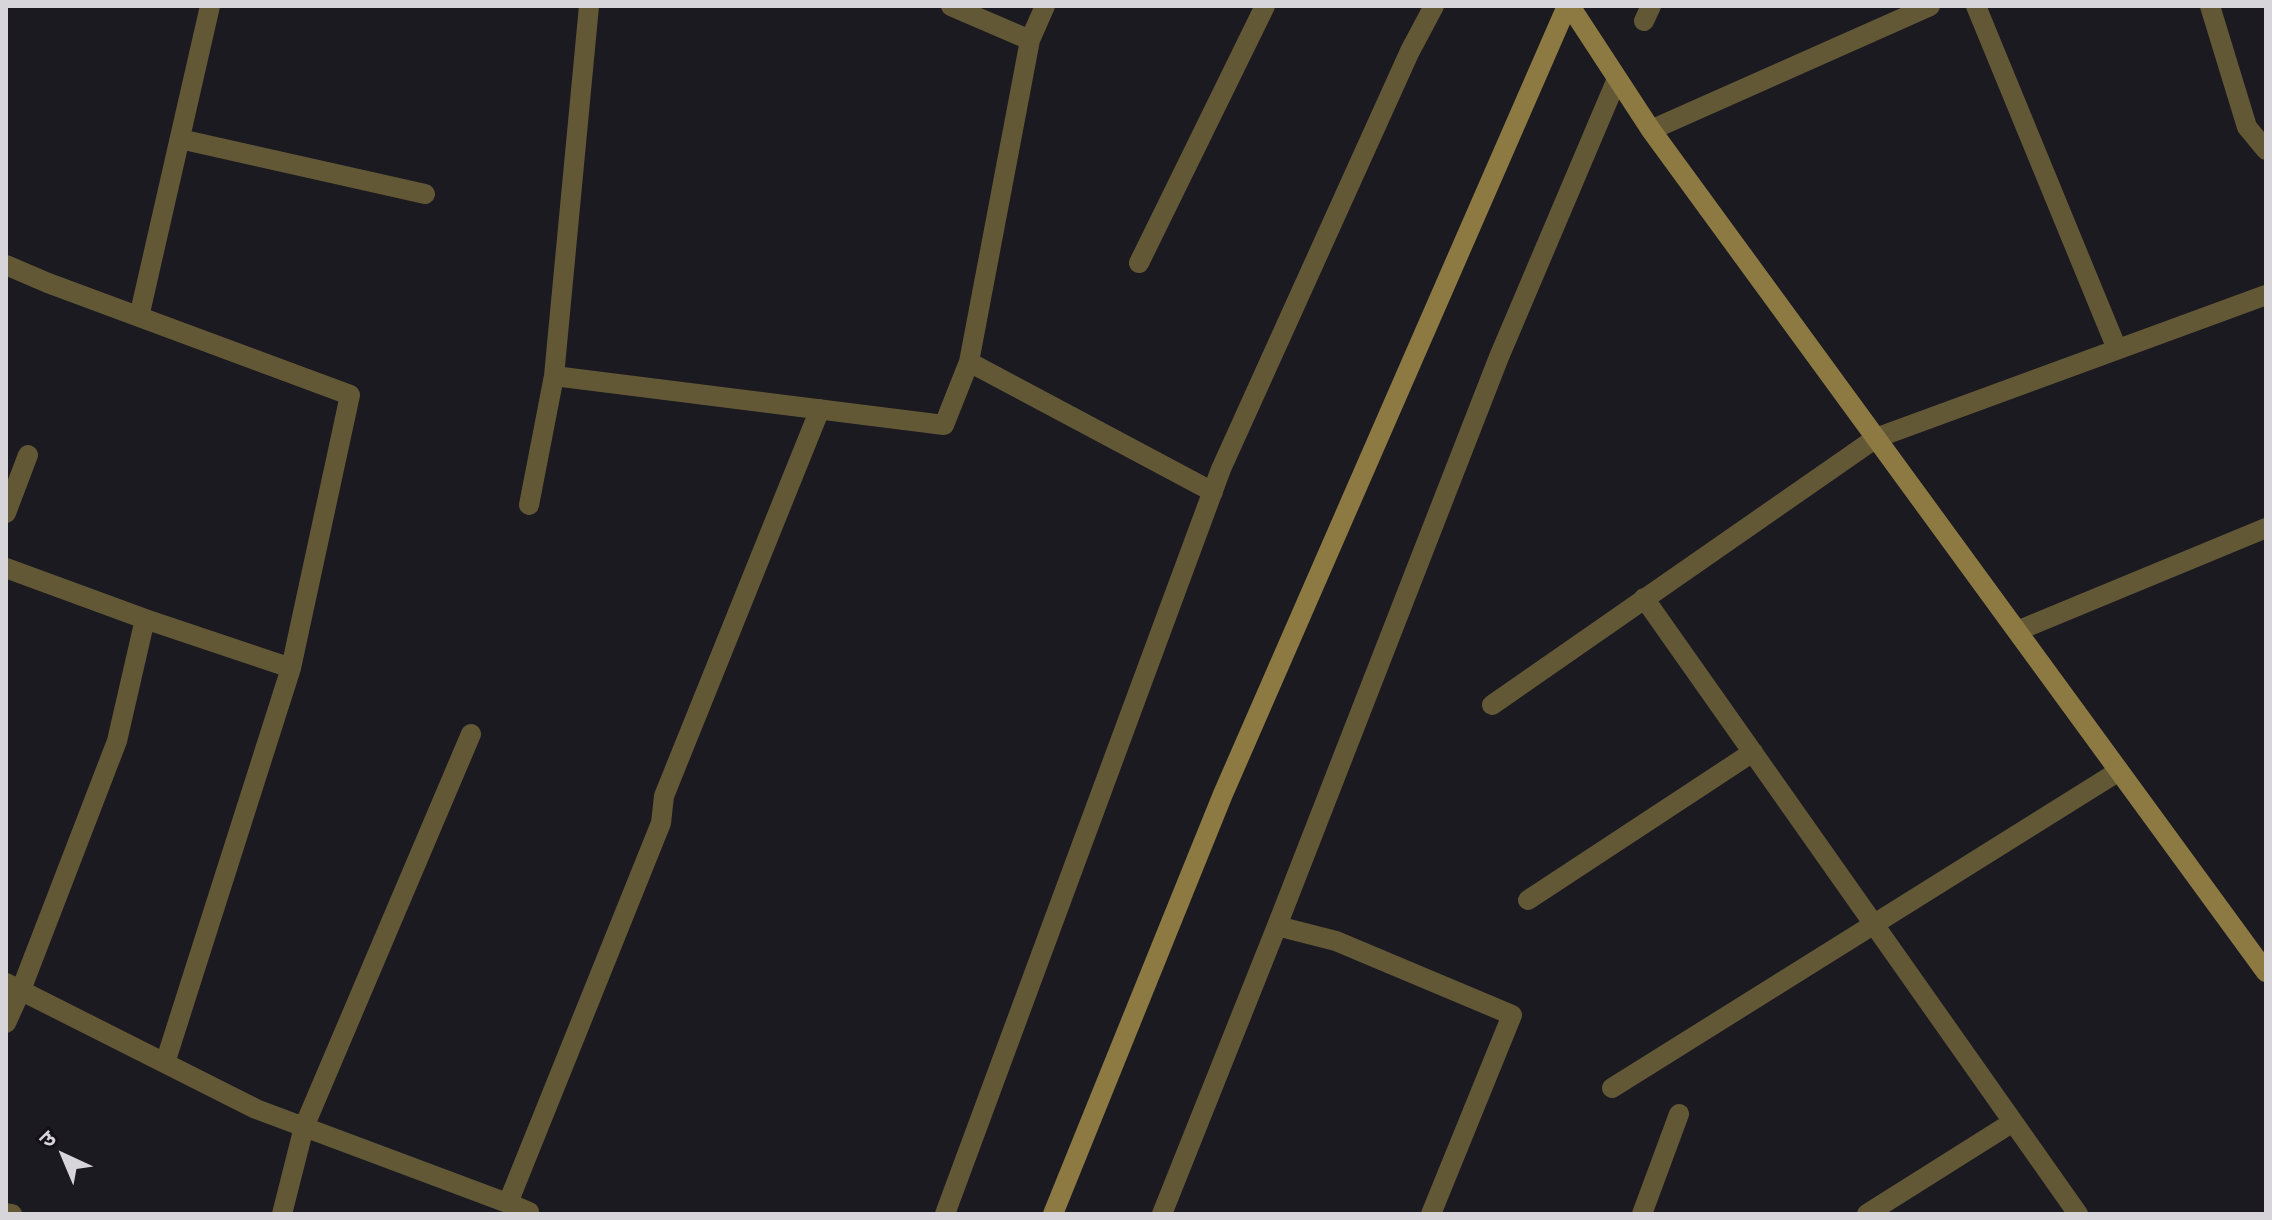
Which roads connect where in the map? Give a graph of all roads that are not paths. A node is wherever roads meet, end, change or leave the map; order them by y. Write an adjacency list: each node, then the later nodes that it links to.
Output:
1 (210, 6): 14 (street)
2 (589, 6): 23 (street)
3 (951, 6): 11 (street)
4 (1045, 6): 11 (street)
5 (1265, 6): 17 (street)
6 (1434, 6): 27 (street)
7 (1569, 6): 12 (main road); 54 (main road)
8 (1930, 6): 13 (street)
9 (1976, 6): 21 (street)
10 (2210, 6): 15 (street)
11 (1030, 40): 22 (street)
12 (1617, 79): 13 (main road); 42 (street)
13 (1651, 130): 25 (main road)
14 (180, 139): 16 (street); 20 (street)
15 (2266, 150)
16 (425, 194)
17 (1139, 263)
18 (6, 265): 20 (street)
19 (2266, 295): 21 (street)
20 (139, 317): 35 (street)
21 (2117, 349): 25 (street)
22 (969, 362): 24 (street); 27 (street)
23 (554, 376): 24 (street); 28 (street)
24 (820, 409): 51 (street)
25 (1876, 438): 32 (street); 34 (main road)
26 (28, 455): 29 (street)
27 (1213, 492): 53 (street)
28 (529, 505)
29 (6, 513)
30 (2266, 528): 34 (street)
31 (6, 568): 33 (street)
32 (1644, 598): 36 (street); 38 (street)
33 (145, 619): 35 (street); 44 (street)
34 (2017, 631): 39 (main road)
35 (291, 668): 46 (street)
36 (1492, 705)
37 (471, 734): 50 (street)
38 (1753, 752): 40 (street); 41 (street)
39 (2119, 771): 41 (street); 43 (main road)
40 (1528, 900)
41 (1874, 924): 47 (street); 49 (street)
42 (1277, 926): 55 (street); 56 (street)
43 (2266, 972)
44 (14, 986): 45 (street); 46 (street)
45 (6, 1023)
46 (165, 1063): 50 (street)
47 (1612, 1088)
48 (1679, 1114): 57 (street)
49 (2013, 1122): 58 (street); 59 (street)
50 (304, 1127): 51 (street); 52 (street)
51 (531, 1213)
52 (282, 1214)
53 (945, 1214)
54 (1053, 1214)
55 (1162, 1214)
56 (1431, 1214)
57 (1642, 1214)
58 (1867, 1214)
59 (2078, 1214)

